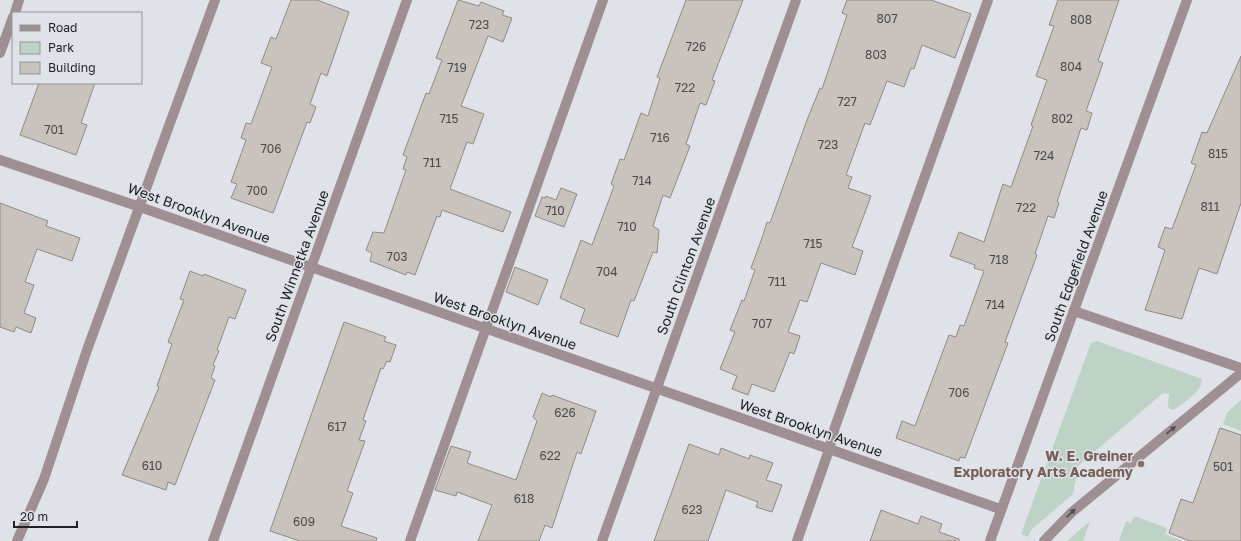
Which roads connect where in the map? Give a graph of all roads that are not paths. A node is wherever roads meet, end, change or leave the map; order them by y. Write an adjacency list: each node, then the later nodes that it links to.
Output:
1 (19, 0): 8 (street)
2 (215, 0): 12 (street)
3 (407, 0): 13 (street, South Winnetka Avenue)
4 (603, 0): 15 (street)
5 (796, 0): 18 (street, South Clinton Avenue)
6 (988, 0): 19 (street)
7 (1187, 0): 14 (street, South Edgefield Avenue)
8 (15, 12)
9 (12, 20): 10 (street)
10 (0, 53)
11 (0, 160): 12 (street, West Brooklyn Avenue)
12 (140, 207): 13 (street, West Brooklyn Avenue); 21 (street)
13 (311, 268): 15 (street, West Brooklyn Avenue); 22 (street, South Winnetka Avenue)
14 (1074, 311): 16 (street); 20 (street, South Edgefield Avenue)
15 (486, 330): 18 (street, West Brooklyn Avenue); 23 (street)
16 (1241, 368)
17 (1241, 373): 27 (street, one-way to 17)
18 (657, 389): 19 (street, West Brooklyn Avenue); 24 (street, South Clinton Avenue)
19 (829, 450): 20 (street, West Brooklyn Avenue); 25 (street)
20 (1000, 509): 26 (street, South Edgefield Avenue)
21 (17, 541)
22 (213, 541)
23 (410, 541)
24 (602, 541)
25 (797, 541)
26 (990, 541)
27 (1044, 541)

